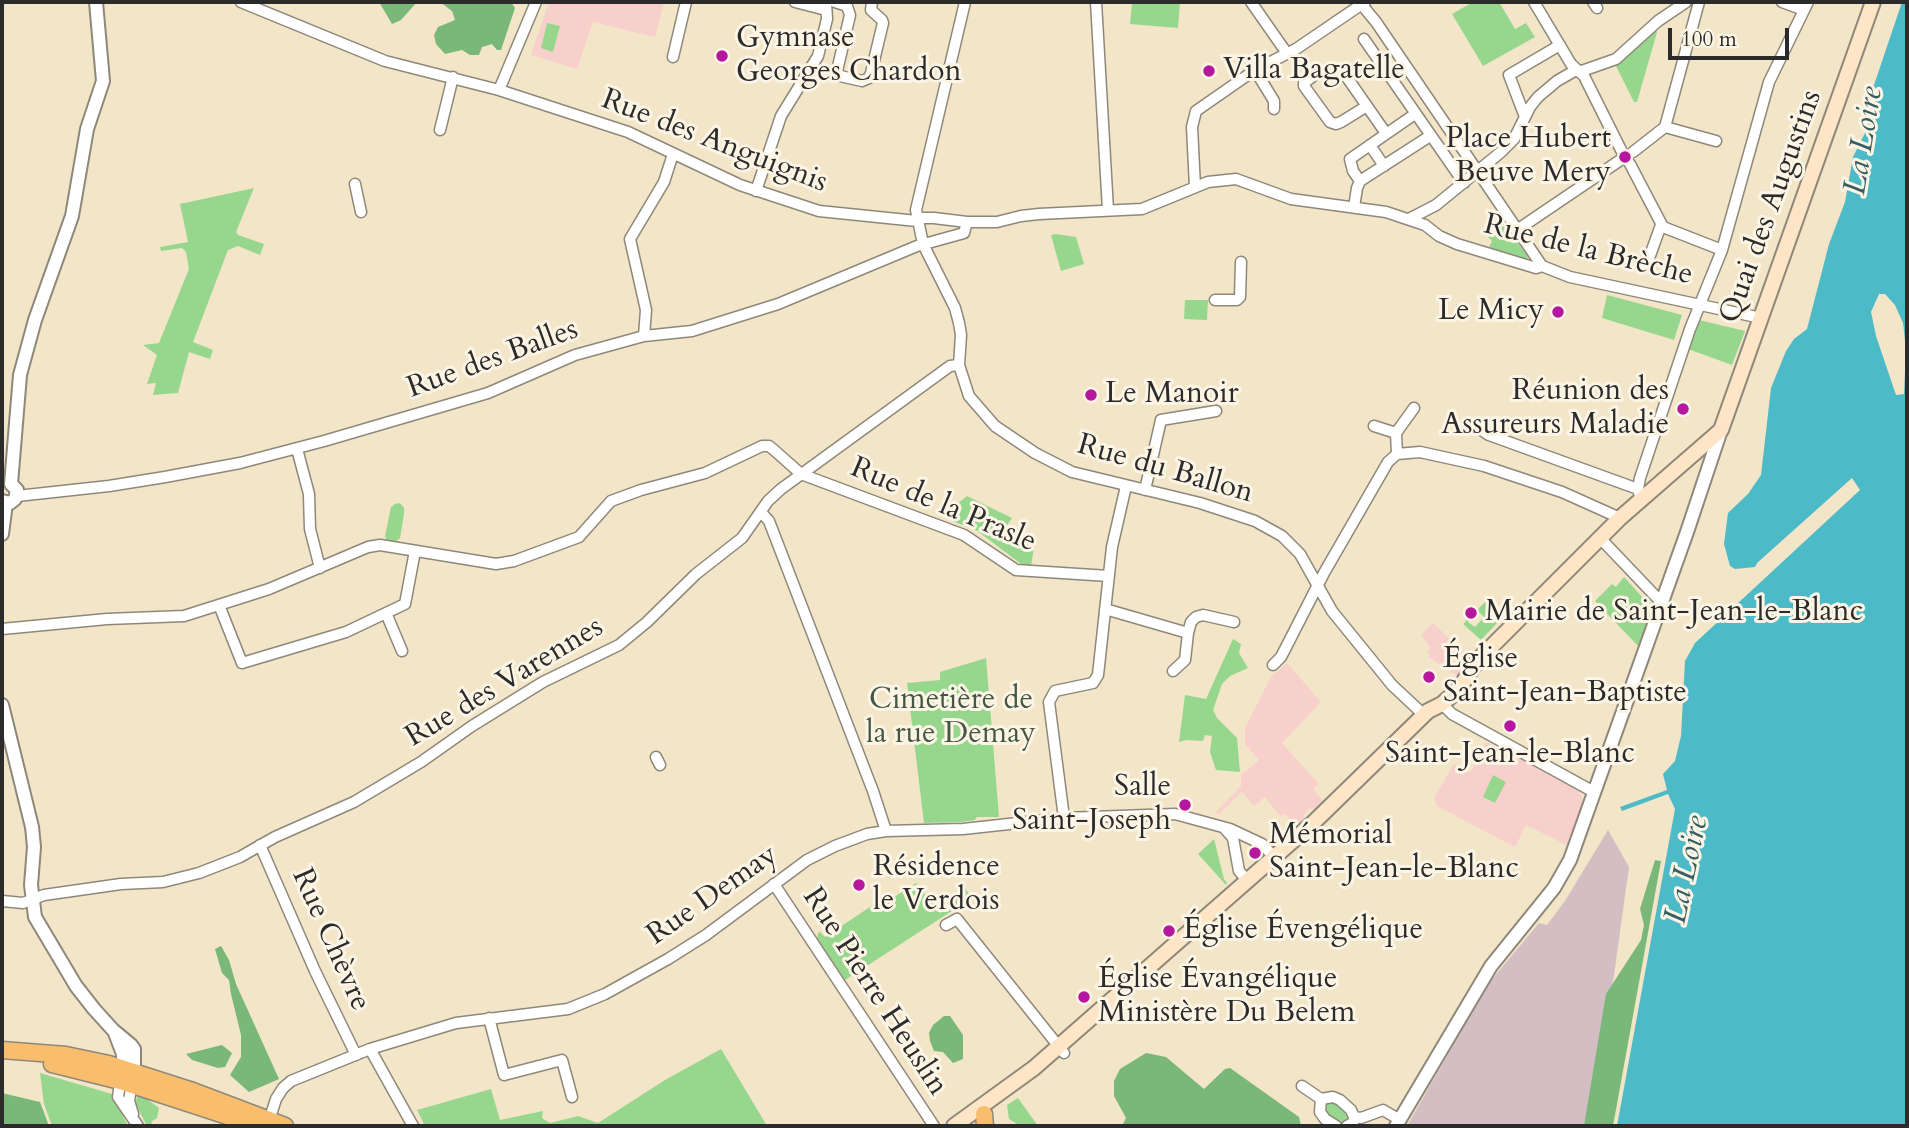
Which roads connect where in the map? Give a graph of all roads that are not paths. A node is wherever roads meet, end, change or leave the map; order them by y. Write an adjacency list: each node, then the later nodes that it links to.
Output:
1 (96, 2): 82 (street)
2 (537, 2): 28 (street)
3 (687, 2): 22 (street)
4 (794, 2): 17 (street)
5 (835, 2): 6 (street)
6 (872, 2)
7 (965, 2): 55 (street)
8 (1096, 2): 52 (street)
9 (1251, 2): 21 (street)
10 (1534, 2): 20 (street)
11 (1686, 2): 24 (street)
12 (1699, 2): 33 (street)
13 (1782, 2): 18 (street)
14 (1873, 2): 67 (main road, Quai des Augustins)
15 (248, 3): 27 (street, Rue des Anguignis)
16 (1364, 3): 21 (street); 44 (street)
17 (826, 6): 49 (street)
18 (1806, 6): 61 (street)
19 (1364, 40): 31 (street)
20 (1560, 45): 24 (street); 32 (street)
21 (1286, 52): 23 (street)
22 (673, 57)
23 (1255, 70): 30 (street); 48 (street)
24 (1578, 71): 32 (street); 39 (street)
25 (1313, 76): 29 (street)
26 (1346, 76): 29 (street)
27 (453, 77): 28 (street, Rue des Anguignis); 34 (street)
28 (499, 89): 41 (street, Rue des Anguignis)
29 (1367, 106): 35 (street)
30 (1274, 109)
31 (1415, 114): 35 (street); 36 (street)
32 (1525, 117): 44 (street)
33 (1665, 127): 37 (street); 40 (street)
34 (440, 130)
35 (1385, 132): 38 (street)
36 (1430, 135): 43 (street); 46 (street)
37 (1716, 141)
38 (1370, 145): 43 (street); 45 (street)
39 (1621, 150): 40 (street); 42 (street)
40 (1633, 152): 42 (street)
41 (673, 154): 49 (street, Rue des Anguignis); 68 (street)
42 (1625, 162): 58 (street); 59 (street)
43 (1384, 166): 45 (street)
44 (1477, 172): 46 (street); 59 (street)
45 (1360, 181): 51 (street)
46 (1464, 183): 50 (street)
47 (355, 184): 53 (street)
48 (1195, 187): 51 (street, Rue des Anguignis); 52 (street, Rue des Anguignis)
49 (756, 191): 55 (street, Rue des Anguignis)
50 (1436, 205): 54 (street); 57 (street)
51 (1354, 206): 54 (street, Rue des Anguignis)
52 (1108, 211): 56 (street, Rue des Anguignis)
53 (361, 212)
54 (1409, 219): 57 (street, Rue de la Brèche)
55 (917, 221): 56 (street, Rue des Anguignis); 60 (street, Rue du Ballon)
56 (967, 222): 60 (street, Rue des Balles)
57 (1425, 225): 64 (street, Rue de la Brèche)
58 (1661, 225): 61 (street); 62 (street)
59 (1517, 230): 64 (street)
60 (923, 244): 68 (street, Rue des Balles); 69 (street, Rue du Ballon)
61 (1722, 250): 66 (street)
62 (1648, 261)
63 (1241, 262): 65 (street)
64 (1542, 266): 66 (street, Rue de la Brèche)
65 (1214, 300)
66 (1700, 304): 67 (street, Rue de la Brèche); 81 (street)
67 (1760, 318): 74 (main road, Quai des Augustins)
68 (644, 336): 76 (street, Rue des Balles)
69 (959, 365): 78 (street, Rue des Varennes); 79 (street, Rue du Ballon)
70 (1414, 408): 75 (street)
71 (1216, 411): 80 (street)
72 (1374, 426): 75 (street)
73 (1477, 427): 81 (street)
74 (1721, 430): 81 (main road); 91 (street)
75 (1396, 433): 77 (street)
76 (297, 449): 82 (street, Rue des Balles); 88 (street)
77 (1397, 454): 84 (street); 90 (street)
78 (801, 474): 83 (street, Rue des Varennes); 87 (street); 89 (street, Rue de la Prasle)
79 (1126, 486): 80 (street, Rue du Ballon); 89 (street)
80 (1145, 490): 90 (street, Rue du Ballon)
81 (1639, 494): 84 (main road)
82 (6, 496): 85 (street)
83 (761, 512): 107 (street); 110 (street, Rue des Varennes)
84 (1620, 518): 86 (main road)
85 (2, 534)
86 (1600, 538): 91 (street); 101 (main road)
87 (415, 551): 88 (street); 94 (street)
88 (320, 568): 92 (street)
89 (1109, 576): 93 (street)
90 (1317, 586): 99 (street); 103 (street, Rue du Ballon)
91 (1661, 602): 104 (street)
92 (219, 605): 94 (street); 96 (street)
93 (1105, 609): 97 (street); 105 (street)
94 (386, 613): 98 (street)
95 (1234, 622): 97 (street)
96 (2, 629)
97 (1188, 633): 100 (street)
98 (402, 651)
99 (1273, 665)
100 (1173, 671)
101 (1443, 704): 103 (main road); 104 (street)
102 (2, 705): 114 (street)
103 (1424, 715): 111 (main road)
104 (1594, 792): 130 (street)
105 (1064, 818): 106 (street, Rue Demay); 107 (street, Rue Demay)
106 (1225, 829): 108 (street, Rue Demay); 109 (street)
107 (886, 831): 113 (street, Rue Demay)
108 (1247, 837): 109 (street); 111 (street, Rue Demay)
109 (1235, 841): 112 (street)
110 (260, 845): 114 (street, Rue des Varennes); 121 (street, Rue Chèvre)
111 (1274, 857): 112 (main road)
112 (1247, 880): 119 (main road)
113 (774, 884): 117 (street, Rue Demay); 134 (street, Rue Pierre Heuslin)
114 (31, 900): 115 (street, Rue des Varennes); 123 (street)
115 (2, 901)
116 (946, 925): 119 (street)
117 (489, 1018): 118 (street, Rue Demay); 126 (street)
118 (370, 1049): 121 (street, Rue Demay); 133 (street)
119 (1061, 1049): 122 (main road)
120 (2, 1052): 123 (main road)
121 (356, 1055): 132 (street, Rue Demay)
122 (1034, 1068): 124 (main road); 128 (main road)
123 (127, 1077): 131 (street); 132 (main road)
124 (1010, 1085): 135 (main road); 136 (main road)
125 (1302, 1086): 127 (street)
126 (572, 1097)
127 (1321, 1099): 129 (street); 138 (street)
128 (984, 1120): 137 (main road)
129 (1351, 1122): 130 (street)
130 (1398, 1123)
131 (137, 1124)
132 (271, 1125)
133 (413, 1126)
134 (934, 1126)
135 (954, 1126)
136 (961, 1126)
137 (969, 1126)
138 (1336, 1126)

